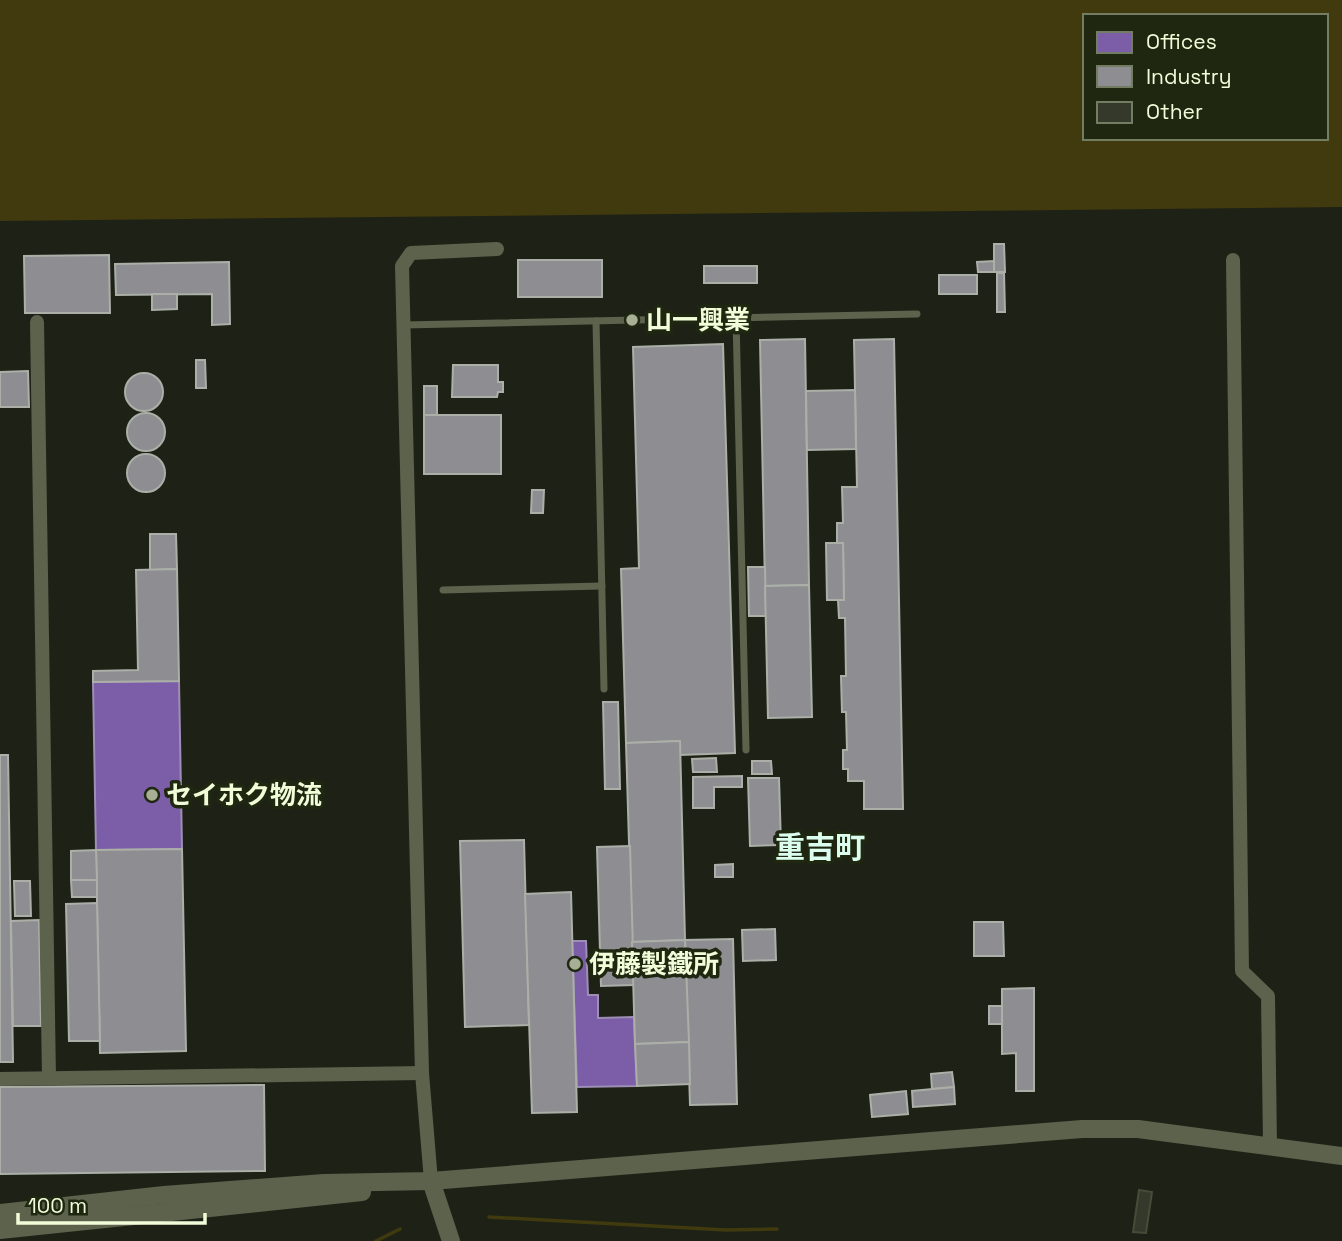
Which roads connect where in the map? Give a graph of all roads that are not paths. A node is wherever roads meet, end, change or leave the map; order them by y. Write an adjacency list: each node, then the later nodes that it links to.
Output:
1 (497, 249): 7 (street)
2 (1233, 260): 15 (street)
3 (917, 314): 4 (lane)
4 (736, 318): 5 (lane); 11 (lane)
5 (596, 321): 7 (lane); 8 (lane)
6 (37, 322): 13 (street)
7 (404, 325): 12 (street)
8 (602, 586): 9 (lane); 10 (lane)
9 (443, 590)
10 (604, 689)
11 (746, 750)
12 (422, 1073): 13 (street); 17 (street)
13 (49, 1078): 14 (street)
14 (0, 1079)
15 (1270, 1145): 16 (street); 17 (street)
16 (1342, 1156)
17 (431, 1181): 18 (street); 19 (street); 20 (street)
18 (0, 1213)
19 (0, 1230)
20 (451, 1241)

